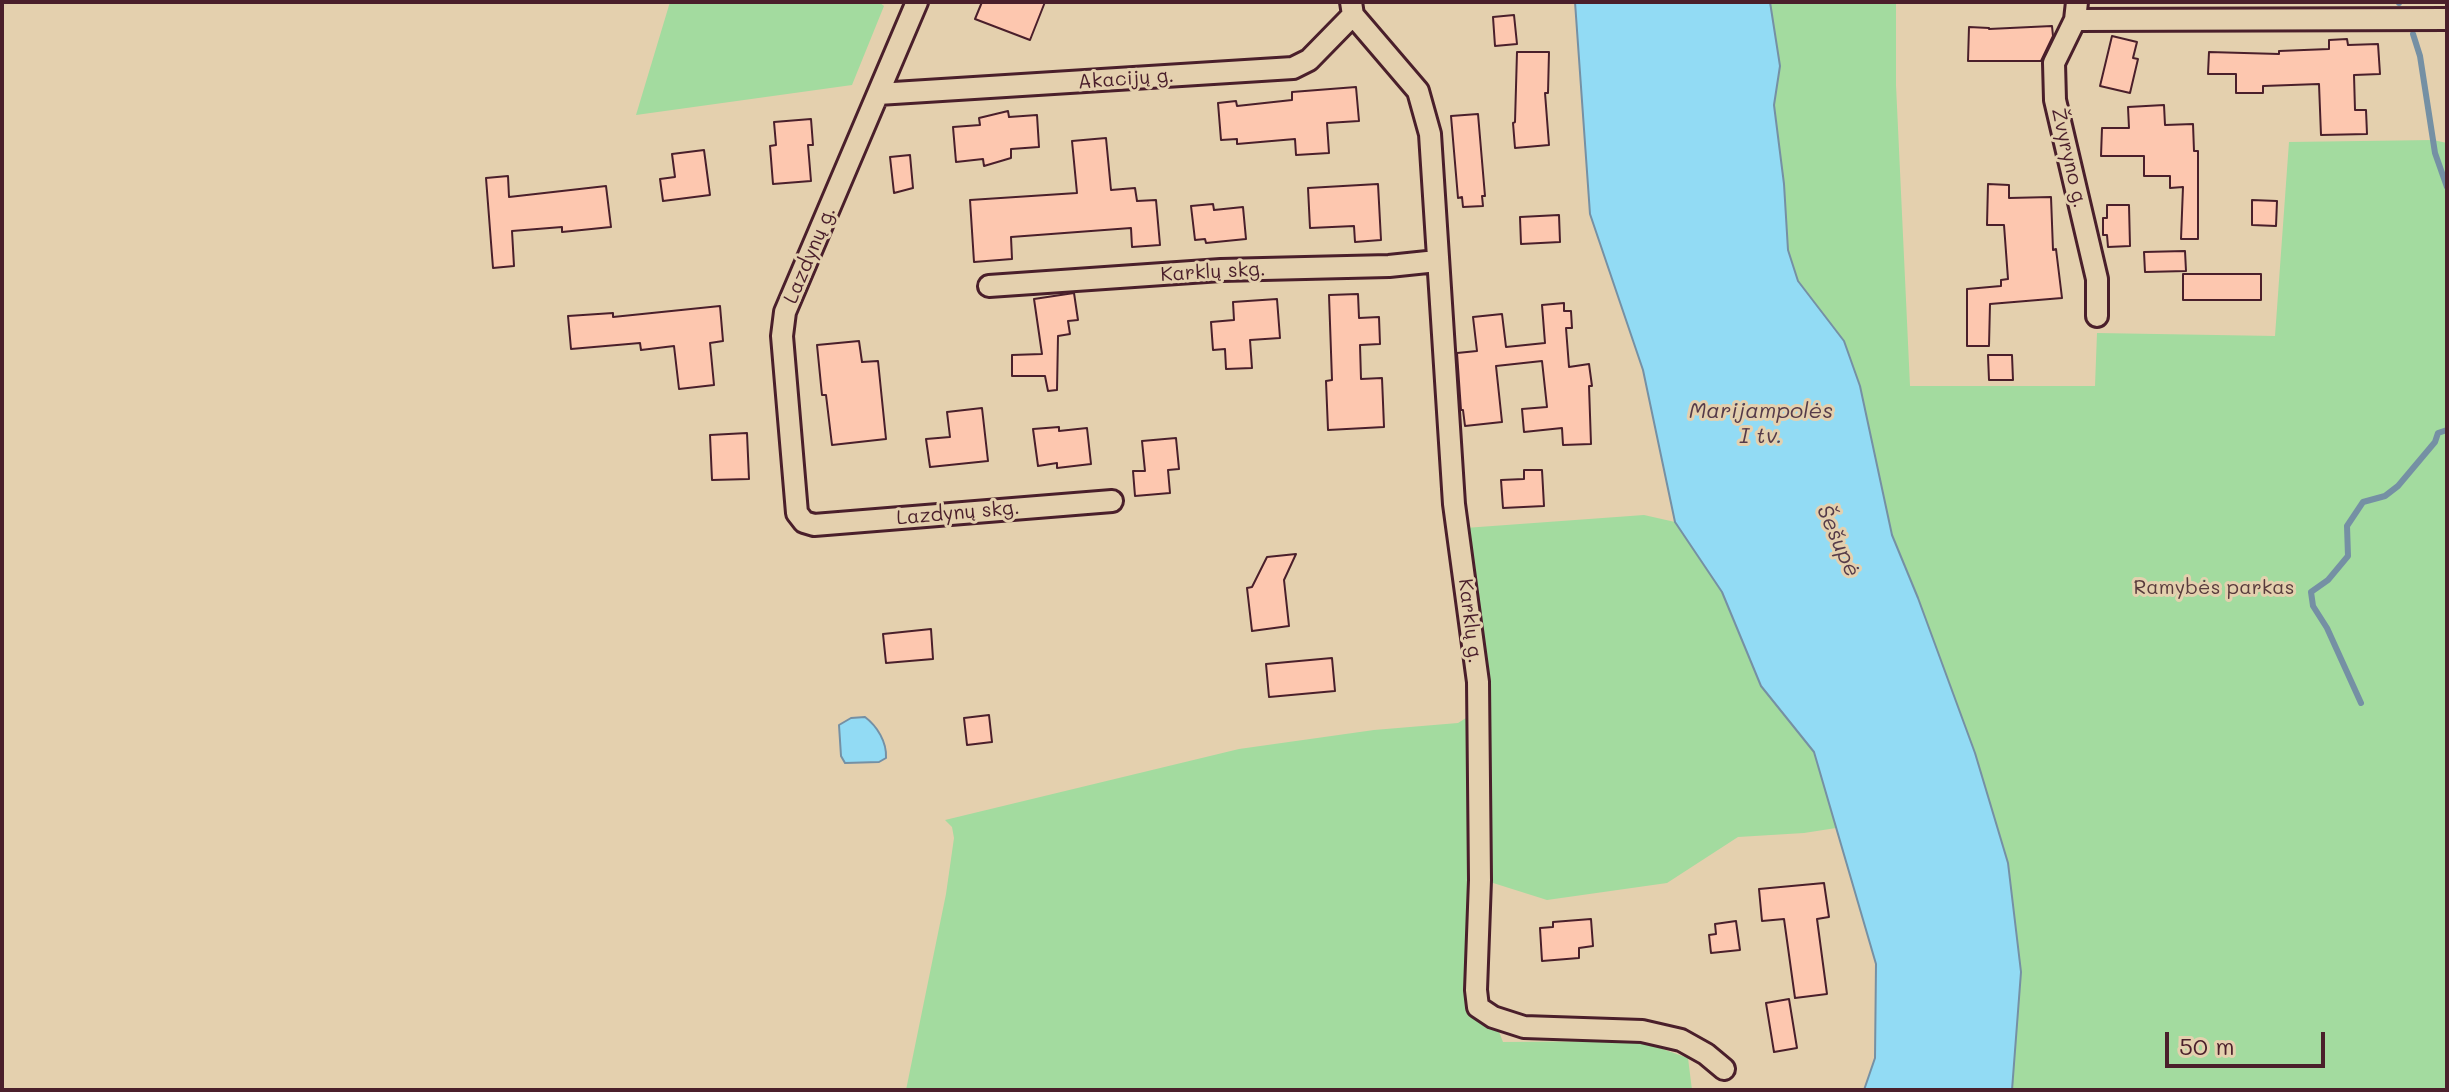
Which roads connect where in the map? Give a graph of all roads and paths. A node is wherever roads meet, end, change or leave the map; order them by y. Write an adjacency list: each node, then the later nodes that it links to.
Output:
1 (917, 2): 5 (street, Lazdynų g.)
2 (1352, 9): 5 (street, Akacijų g.); 6 (street, Karklų g.)
3 (2076, 11): 4 (street); 8 (street, Žvyryno g.)
4 (2447, 19)
5 (878, 94): 10 (street, Lazdynų g.)
6 (1437, 261): 7 (street, Karklų skg.); 11 (street, Karklų g.)
7 (989, 286)
8 (2097, 316)
9 (1112, 501): 10 (street, Lazdynų skg.)
10 (804, 522)
11 (1724, 1069)

